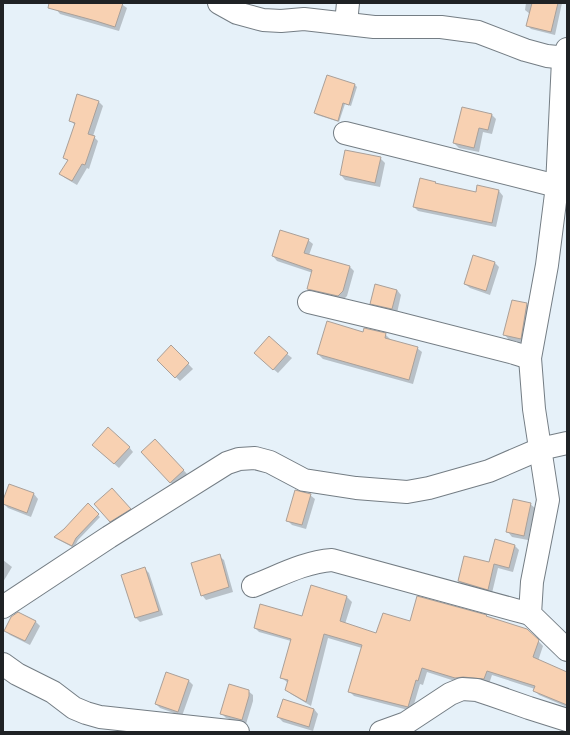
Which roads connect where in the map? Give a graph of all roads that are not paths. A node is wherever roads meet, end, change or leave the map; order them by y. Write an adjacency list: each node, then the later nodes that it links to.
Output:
1 (219, 3): 2 (street)
2 (347, 13): 3 (street)
3 (565, 55): 5 (street)
4 (345, 133): 5 (street)
5 (562, 187): 7 (street)
6 (309, 302): 7 (street)
7 (530, 358): 9 (street)
8 (567, 443): 9 (street)
9 (540, 449): 11 (street); 12 (street)
10 (254, 586): 12 (street)
11 (3, 607)
12 (530, 614): 13 (street)
13 (567, 650)
14 (3, 664): 16 (street)
15 (567, 720): 17 (street)
16 (238, 732)
17 (381, 732)

